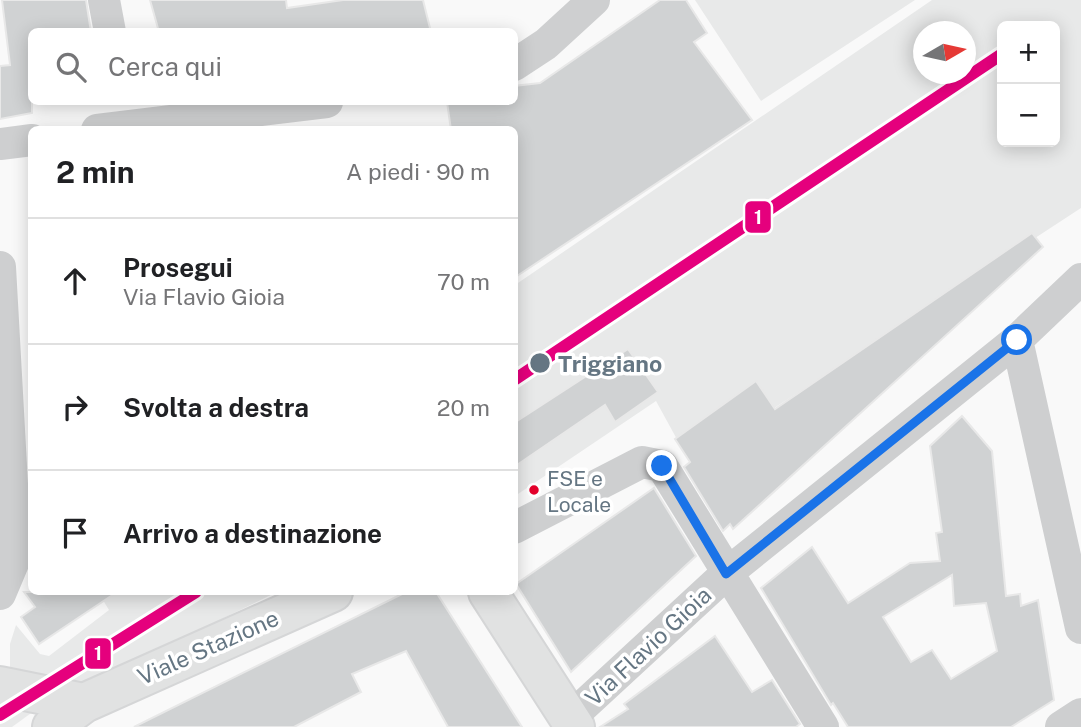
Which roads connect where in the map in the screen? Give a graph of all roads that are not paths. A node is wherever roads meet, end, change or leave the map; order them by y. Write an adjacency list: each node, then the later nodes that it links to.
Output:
1 (104, 0): 3 (street)
2 (594, 0): 4 (street)
3 (109, 28)
4 (518, 62)
5 (290, 105): 6 (street)
6 (116, 119)
7 (28, 140): 8 (street)
8 (0, 144)
9 (0, 267): 14 (street)
10 (1081, 279): 11 (street, Via Flavio Gioia)
11 (1017, 340): 13 (street, Via Flavio Gioia); 17 (street)
12 (518, 526): 13 (street)
13 (726, 574): 21 (street, Via Flavio Gioia); 23 (street)
14 (0, 594)
15 (326, 595): 19 (street, Viale Stazione)
16 (490, 595): 21 (street)
17 (1081, 628)
18 (0, 686): 19 (street)
19 (84, 703): 22 (street, Viale Stazione)
20 (1081, 714): 24 (street)
21 (573, 723)
22 (52, 727)
23 (823, 727)
24 (1061, 727)

